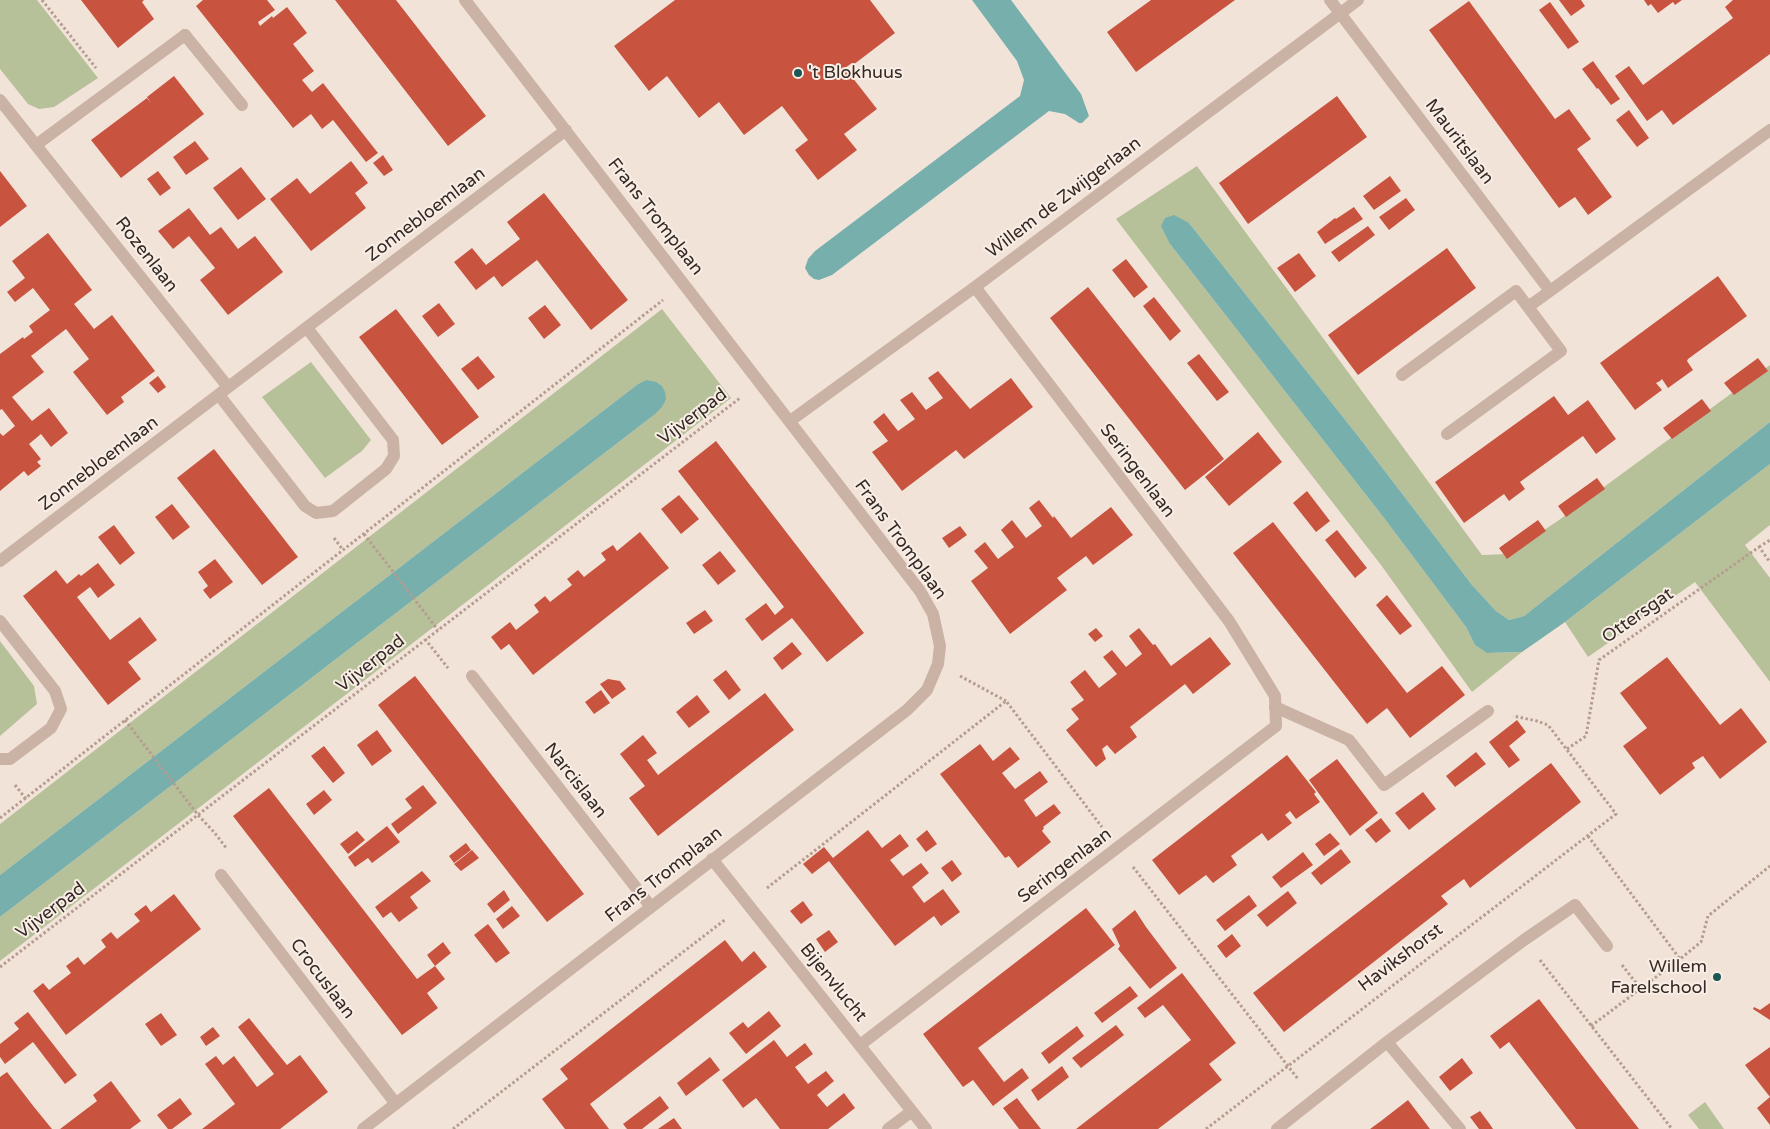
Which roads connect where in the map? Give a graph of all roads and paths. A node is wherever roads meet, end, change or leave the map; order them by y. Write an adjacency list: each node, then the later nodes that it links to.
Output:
1 (42, 0): 6 (path)
2 (465, 0): 9 (street, Frans Tromplaan)
3 (1330, 0): 5 (street, Mauritslaan)
4 (1358, 0): 5 (street, Willem de Zwijgerlaan)
5 (1340, 13): 13 (street, Willem de Zwijgerlaan); 14 (street, Mauritslaan)
6 (112, 88): 8 (street); 11 (street)
7 (0, 100): 11 (street, Rozenlaan)
8 (242, 105)
9 (566, 130): 12 (street, Frans Tromplaan); 16 (street, Zonnebloemlaan)
10 (1770, 130): 14 (street)
11 (36, 145): 19 (street, Rozenlaan)
12 (684, 284): 18 (street, Frans Tromplaan); 22 (path)
13 (975, 287): 20 (street, Willem de Zwijgerlaan); 33 (street, Seringenlaan)
14 (1550, 291): 15 (street)
15 (1528, 307): 17 (street); 21 (street)
16 (307, 328): 19 (street, Zonnebloemlaan); 19 (street)
17 (1402, 375)
18 (760, 383): 20 (street, Frans Tromplaan); 28 (path, Vijverpad)
19 (224, 391): 25 (street, Zonnebloemlaan)
20 (790, 422): 30 (street, Frans Tromplaan)
21 (1447, 434)
22 (364, 534): 28 (path); 35 (path)
23 (1770, 540): 24 (path, Ottersgat)
24 (1759, 548): 26 (path); 36 (path, Ottersgat)
25 (0, 561)
26 (1770, 562)
27 (0, 621): 37 (street)
28 (438, 630): 29 (path, Vijverpad)
29 (426, 639): 31 (path); 50 (path, Vijverpad)
30 (938, 664): 32 (path); 42 (street, Frans Tromplaan)
31 (472, 676): 46 (street, Narcislaan)
32 (1006, 701): 41 (path); 45 (path)
33 (1275, 707): 34 (street); 41 (street, Seringenlaan)
34 (1488, 711): 36 (path)
35 (125, 720): 38 (path); 39 (path)
36 (1567, 749): 40 (path, Havikshorst)
37 (0, 758)
38 (177, 786)
39 (0, 818)
40 (1588, 836): 49 (path); 54 (path, Havikshorst)
41 (1118, 847): 53 (street, Seringenlaan); 54 (path)
42 (712, 859): 45 (street, Bijenvlucht); 46 (street, Frans Tromplaan)
43 (1770, 866): 49 (path)
44 (221, 875): 56 (street, Crocuslaan)
45 (747, 903): 53 (street, Bijenvlucht); 59 (path)
46 (651, 907): 56 (street, Frans Tromplaan)
47 (1524, 940): 48 (street); 51 (path); 52 (street)
48 (1607, 946)
49 (1680, 958): 51 (path)
50 (0, 967)
51 (1591, 1026): 65 (path)
52 (1387, 1042): 55 (street); 64 (street)
53 (860, 1045): 57 (street, Bijenvlucht)
54 (1288, 1066): 55 (path); 62 (path, Havikshorst)
55 (1314, 1098): 63 (street)
56 (396, 1104): 58 (street, Frans Tromplaan)
57 (912, 1110): 60 (street); 61 (street, Bijenvlucht)
58 (363, 1129)
59 (453, 1129)
60 (888, 1129)
61 (926, 1129)
62 (1206, 1129)
63 (1277, 1129)
64 (1460, 1129)
65 (1672, 1129)

